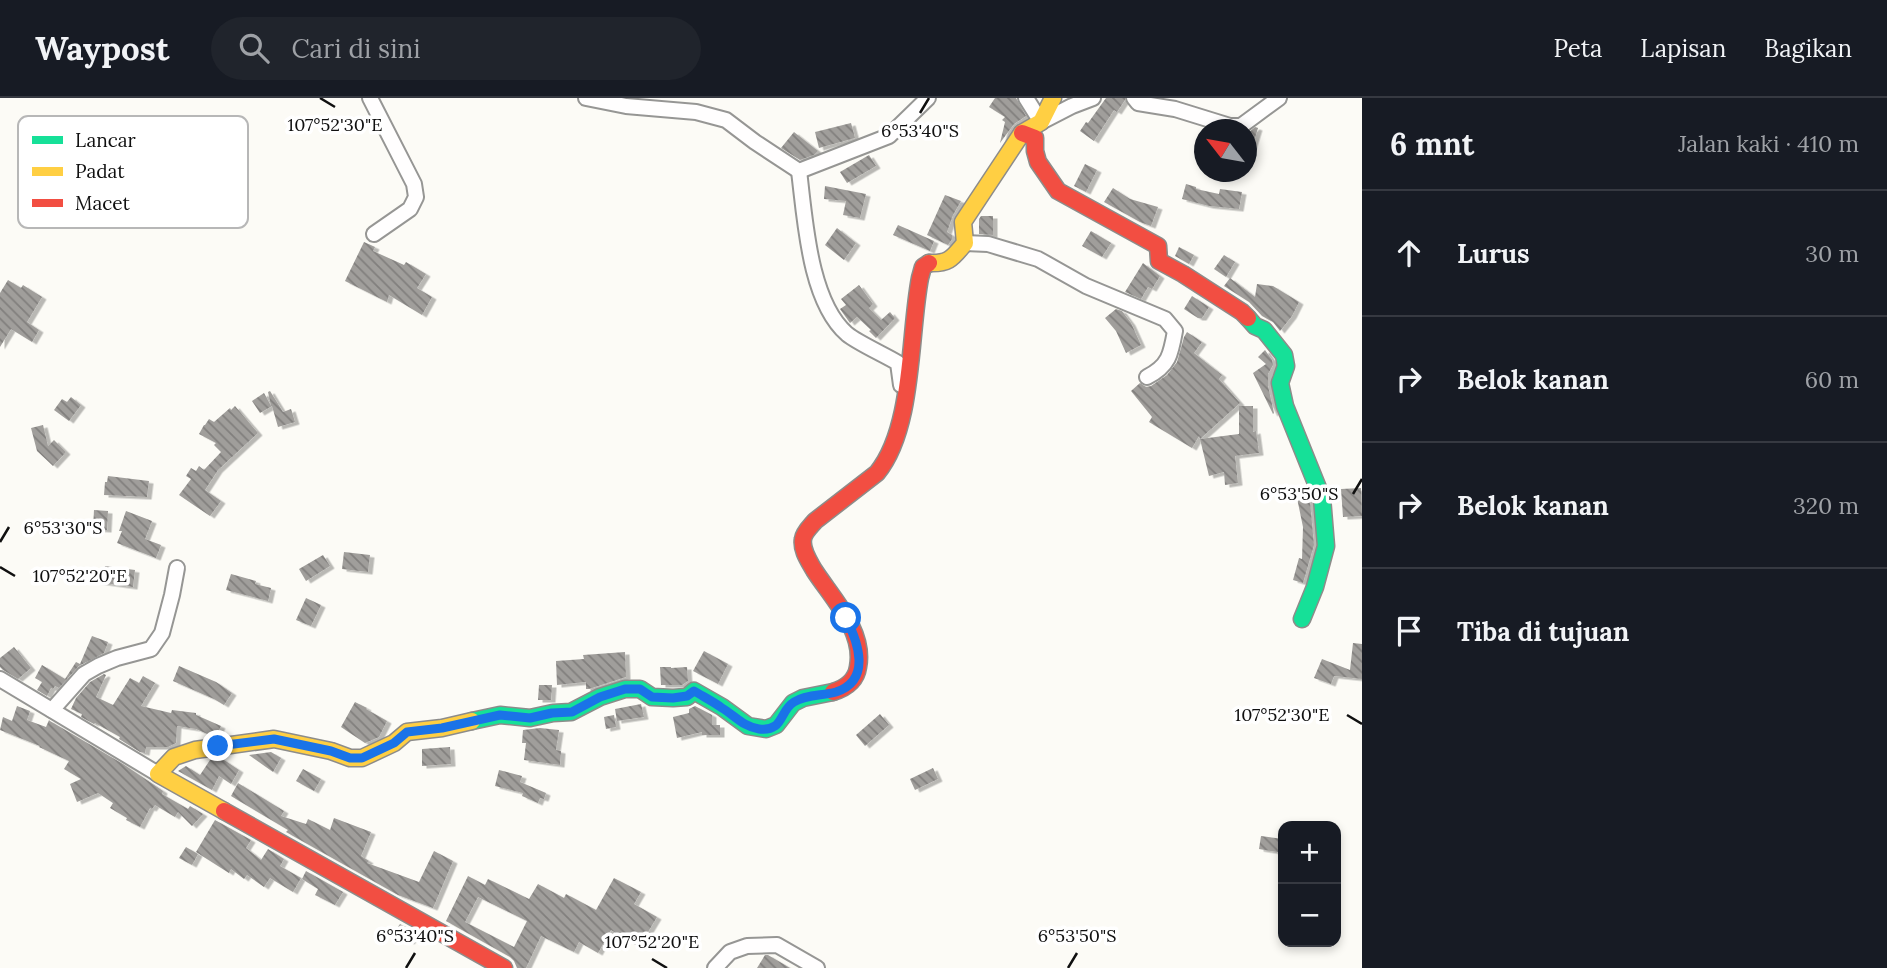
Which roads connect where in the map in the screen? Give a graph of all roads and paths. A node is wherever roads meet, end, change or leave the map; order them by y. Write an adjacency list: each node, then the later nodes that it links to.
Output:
1 (370, 98): 14 (street)
2 (586, 98): 13 (street)
3 (913, 98): 12 (street)
4 (928, 98): 12 (street)
5 (1026, 98): 10 (street)
6 (1054, 98): 10 (street)
7 (1093, 98): 10 (street)
8 (1134, 98): 9 (street)
9 (1279, 98)
10 (1041, 122): 11 (street)
11 (1022, 133): 15 (street); 19 (street)
12 (889, 136): 13 (street)
13 (799, 171): 17 (street)
14 (374, 234)
15 (965, 243): 16 (street); 17 (street)
16 (1147, 377)
17 (903, 401): 22 (street)
18 (177, 568): 21 (street)
19 (1302, 619)
20 (0, 679): 21 (street)
21 (52, 710): 22 (street)
22 (158, 774): 23 (street)
23 (503, 968)
24 (715, 968): 25 (street)
25 (817, 968)

